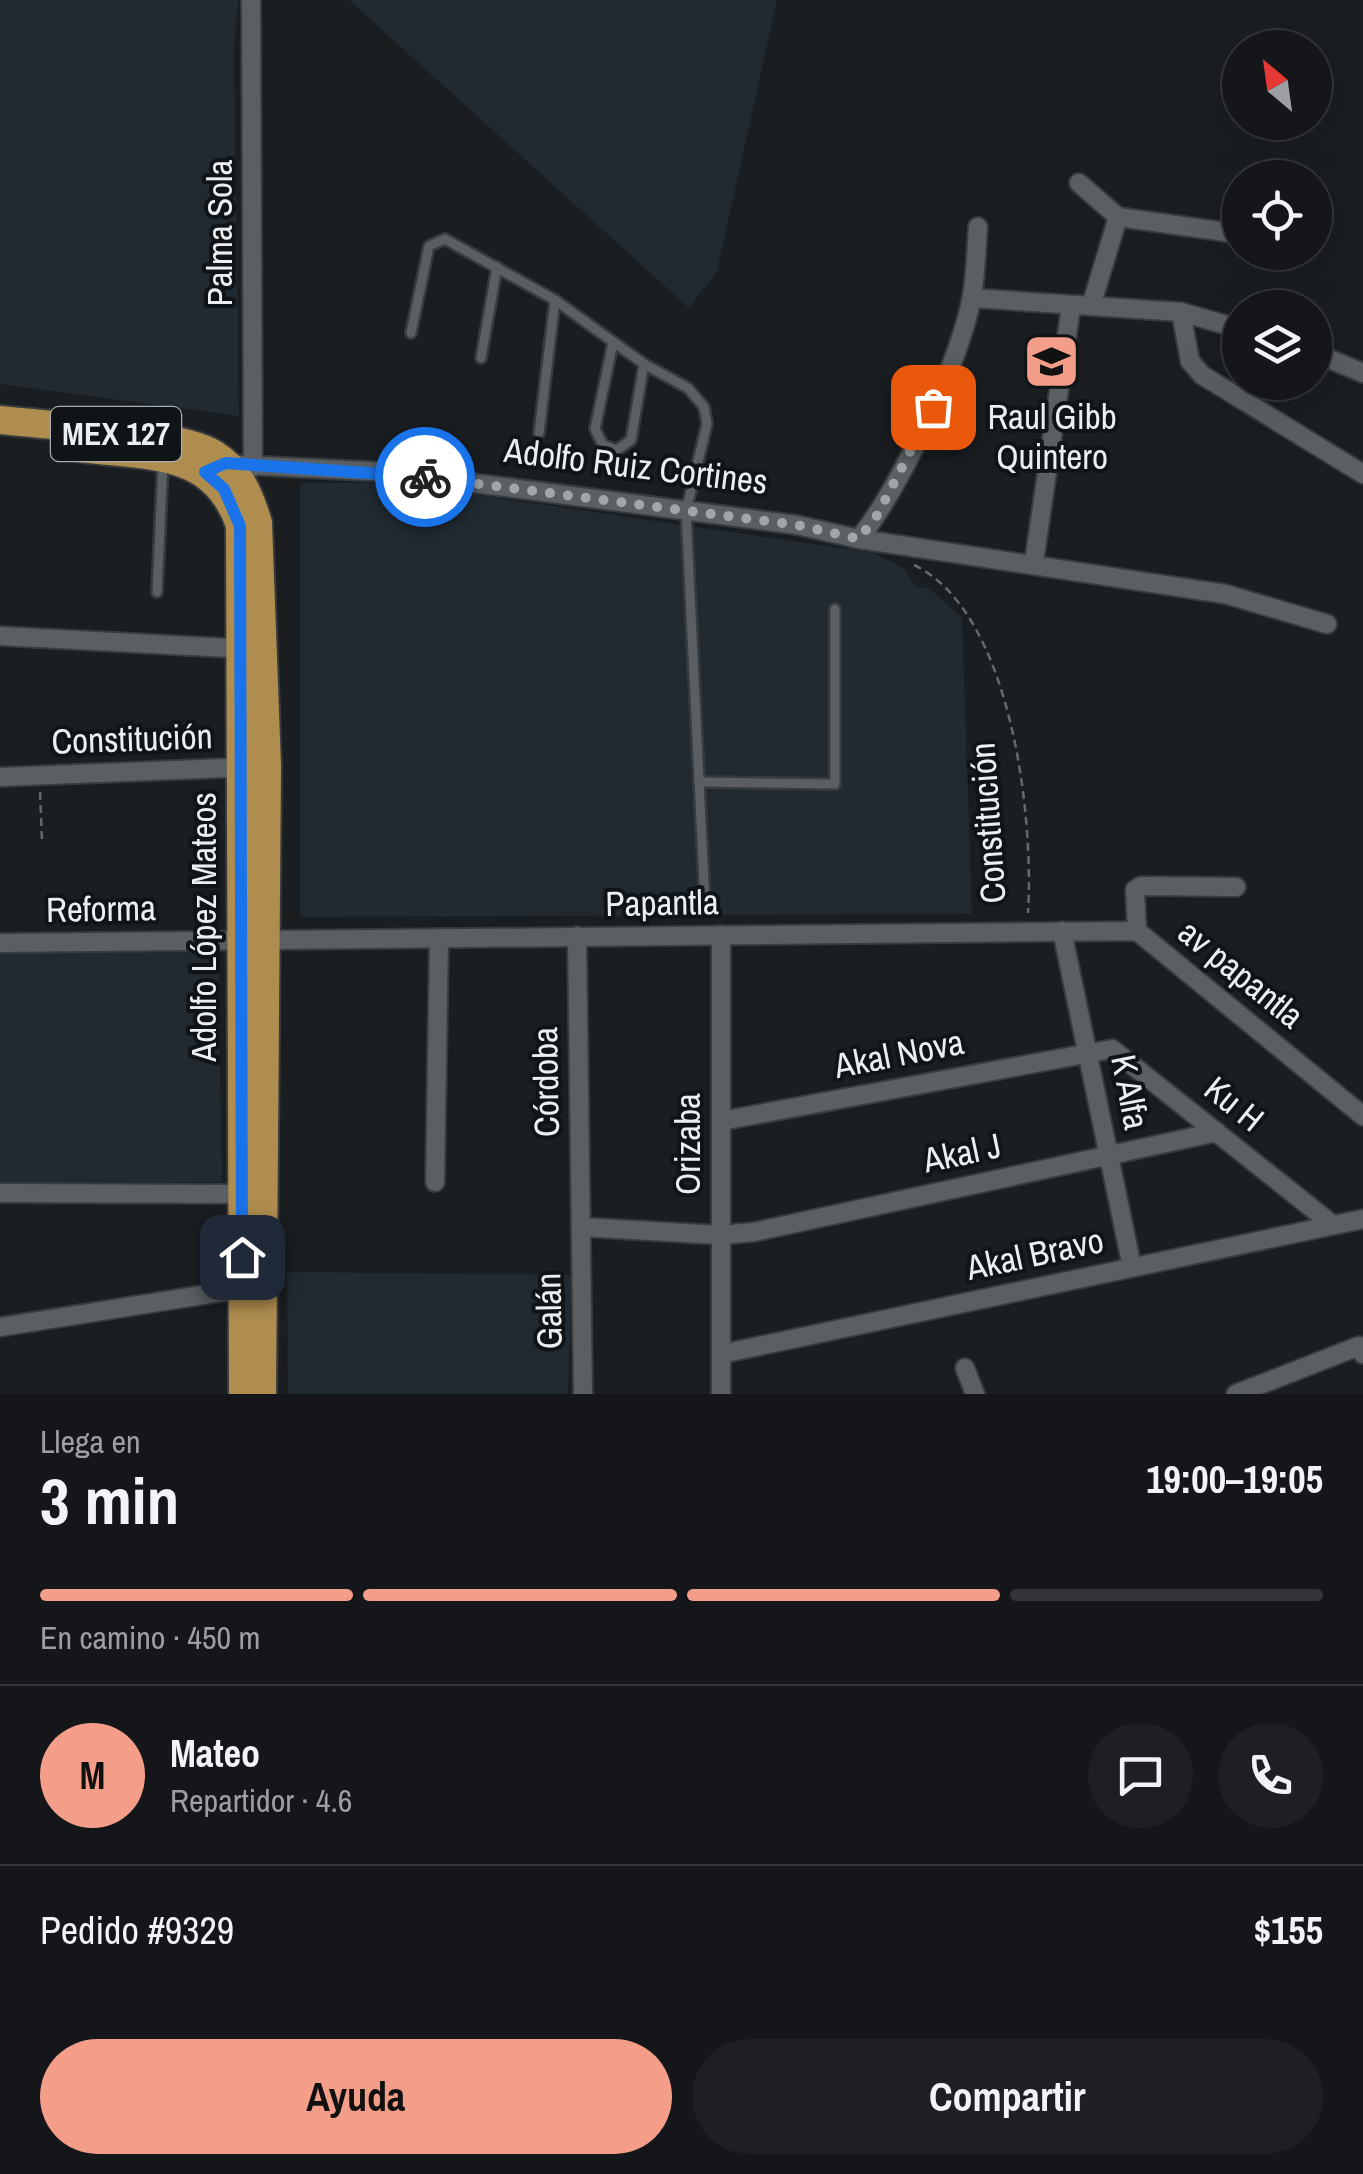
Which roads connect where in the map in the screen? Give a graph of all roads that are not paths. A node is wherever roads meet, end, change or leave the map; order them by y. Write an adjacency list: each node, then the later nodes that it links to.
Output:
1 (251, 0): 23 (street, Palma Sola)
2 (1079, 184): 3 (street)
3 (1118, 218): 5 (street); 9 (street)
4 (978, 227): 7 (street)
5 (1222, 232)
6 (497, 267): 8 (lane); 13 (lane); 15 (lane)
7 (972, 298): 10 (street); 26 (street)
8 (556, 300): 14 (lane); 20 (lane)
9 (1091, 306): 10 (street); 11 (street)
10 (1071, 307): 27 (street)
11 (1181, 312): 12 (street); 24 (street)
12 (1222, 325)
13 (410, 334)
14 (613, 342): 17 (lane); 17 (lane)
15 (481, 358)
16 (1332, 360): 18 (street)
17 (644, 364): 25 (lane)
18 (1363, 373)
19 (0, 420): 23 (main road, Adolfo Ruiz Cortines / MEX 127)
20 (539, 433)
21 (0, 438): 22 (main road, Adolfo Ruiz Cortines / MEX 127)
22 (163, 459): 23 (main road, Adolfo Ruiz Cortines / MEX 127); 28 (lane)
23 (228, 467): 25 (street, Adolfo Ruiz Cortines); 32 (main road, Adolfo López Mateos / MEX 127)
24 (1363, 474)
25 (686, 511): 26 (street, Adolfo Ruiz Cortines); 35 (lane)
26 (859, 539): 27 (street, Adolfo Ruiz Cortines)
27 (1034, 562): 30 (street, Adolfo Ruiz Cortines)
28 (158, 592)
29 (835, 609): 35 (lane)
30 (1327, 624)
31 (0, 636): 32 (street)
32 (252, 649): 33 (main road, Adolfo López Mateos / MEX 127)
33 (254, 766): 34 (street, Constitución); 43 (main road, Adolfo López Mateos / MEX 127)
34 (0, 777)
35 (699, 782): 37 (lane)
36 (1236, 887): 39 (street)
37 (705, 904)
38 (1062, 931): 39 (street, av papantla); 40 (street, Papantla); 45 (street, K Alfa)
39 (1137, 931): 46 (street, av papantla)
40 (721, 935): 41 (street, Papantla); 47 (street, Orizaba)
41 (577, 936): 42 (street, Papantla); 55 (street, Córdoba)
42 (439, 938): 43 (street, Papantla); 50 (street)
43 (252, 939): 44 (street, Reforma); 52 (main road, Adolfo López Mateos / MEX 127); 58 (main road, Adolfo López Mateos / MEX 127)
44 (0, 944)
45 (1090, 1051): 47 (street, Akal Nova); 48 (street, Ku H); 49 (street, K Alfa)
46 (1363, 1116)
47 (721, 1122): 56 (street, Orizaba)
48 (1217, 1132): 49 (street, Akal J); 54 (street, Ku H)
49 (1110, 1154): 56 (street, Akal J); 57 (street, K Alfa)
50 (435, 1182)
51 (0, 1193): 52 (street)
52 (242, 1194): 58 (main road, Adolfo López Mateos / MEX 127)
53 (1363, 1219): 54 (street, Akal Bravo)
54 (1333, 1225): 57 (street, Akal Bravo)
55 (581, 1227): 56 (street, Akal J); 65 (street, Galán)
56 (720, 1235): 61 (street, Orizaba)
57 (1132, 1267): 61 (street, Akal Bravo)
58 (253, 1287): 59 (street); 63 (main road, Adolfo López Mateos / MEX 127); 64 (main road, Adolfo López Mateos / MEX 127)
59 (0, 1327)
60 (1361, 1350): 68 (street)
61 (721, 1354): 66 (street, Orizaba)
62 (965, 1368): 67 (street)
63 (243, 1394)
64 (262, 1394)
65 (583, 1394)
66 (721, 1394)
67 (975, 1394)
68 (1236, 1394)

